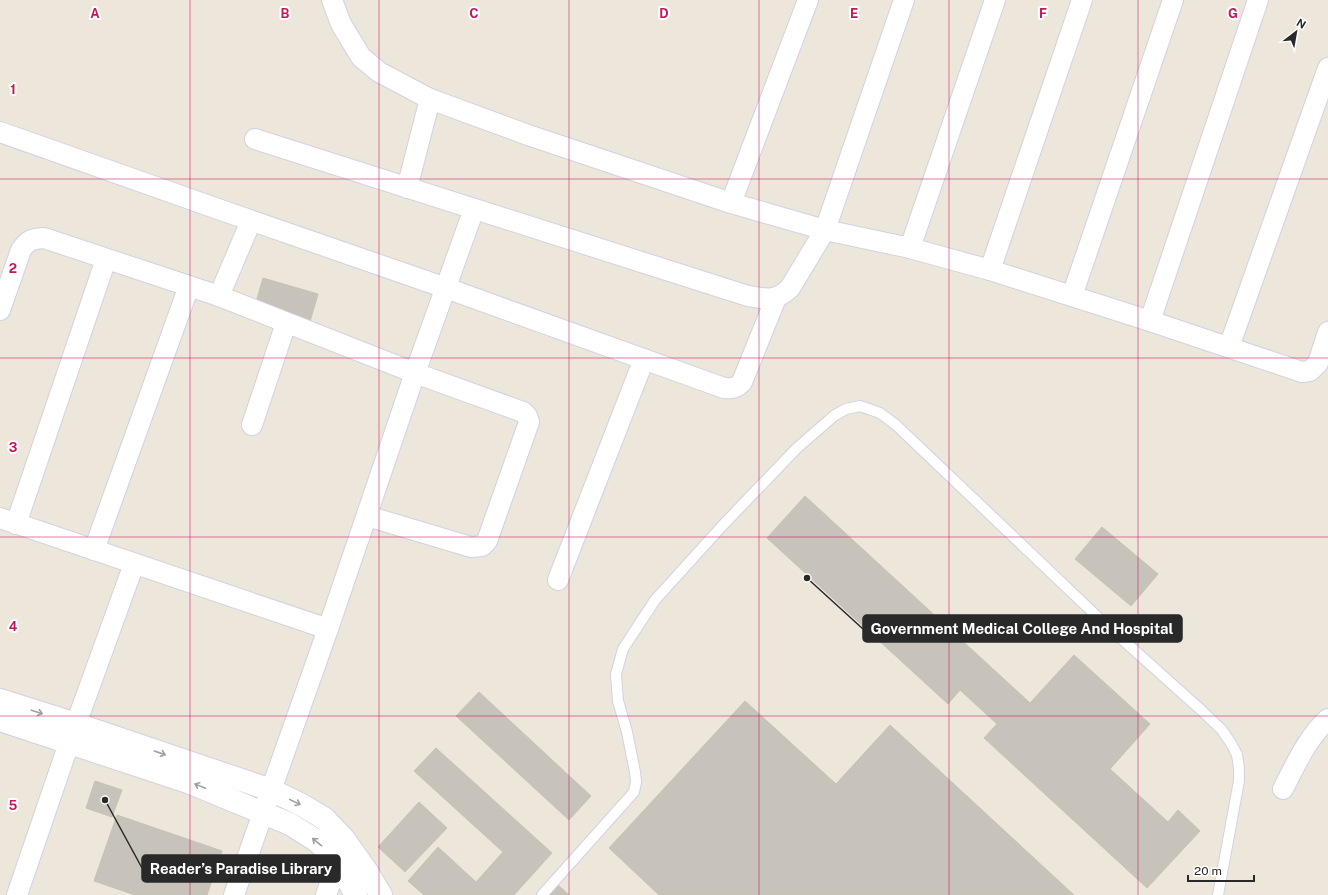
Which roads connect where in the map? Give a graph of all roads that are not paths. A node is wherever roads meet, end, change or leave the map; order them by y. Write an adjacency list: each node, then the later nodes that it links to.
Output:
1 (332, 0): 9 (street)
2 (808, 0): 13 (street)
3 (904, 0): 16 (street)
4 (995, 0): 17 (street)
5 (1082, 0): 19 (street)
6 (1173, 0): 23 (street)
7 (1258, 0): 26 (street)
8 (1328, 68): 29 (street)
9 (430, 99): 12 (street); 13 (street)
10 (0, 132): 15 (street)
11 (255, 139): 12 (street)
12 (407, 188): 14 (street)
13 (731, 203): 16 (street)
14 (474, 209): 21 (street); 24 (street)
15 (251, 221): 21 (street); 22 (street)
16 (825, 230): 17 (street); 24 (street)
17 (910, 248): 19 (street)
18 (106, 259): 20 (street); 25 (street); 34 (street)
19 (990, 270): 23 (street)
20 (189, 286): 22 (street); 35 (street)
21 (446, 288): 30 (street); 31 (street)
22 (219, 296): 27 (street)
23 (1072, 296): 26 (street)
24 (776, 298): 30 (street)
25 (0, 310)
26 (1150, 321): 29 (street)
27 (286, 323): 31 (street); 32 (street)
28 (1328, 332): 29 (street)
29 (1229, 347)
30 (644, 359): 37 (street)
31 (415, 374): 33 (street); 33 (street)
32 (252, 425)
33 (367, 516): 38 (street)
34 (8, 521): 35 (street)
35 (94, 550): 36 (street)
36 (134, 564): 38 (street); 42 (street)
37 (558, 580)
38 (328, 629): 44 (street)
39 (0, 700): 42 (main road, one-way to 42)
40 (0, 720): 42 (main road)
41 (1328, 720): 43 (street)
42 (72, 733): 44 (main road, one-way to 44); 45 (main road, one-way to 42); 47 (street)
43 (1283, 789)
44 (270, 790): 45 (street); 51 (main road, one-way to 51)
45 (264, 813): 46 (main road, one-way to 45); 48 (street)
46 (338, 862): 49 (street); 50 (main road)
47 (17, 895)
48 (234, 895)
49 (326, 895)
50 (356, 895)
51 (380, 895)
52 (542, 895): 53 (lane)
53 (1218, 895)

